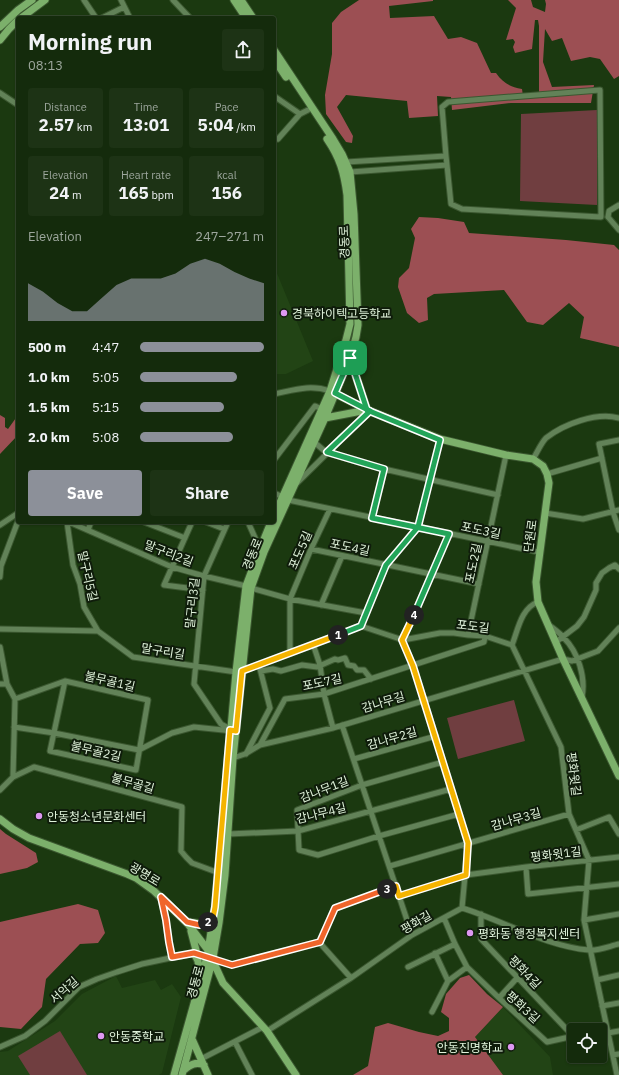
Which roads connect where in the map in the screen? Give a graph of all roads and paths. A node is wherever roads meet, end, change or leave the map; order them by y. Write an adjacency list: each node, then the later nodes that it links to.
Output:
1 (32, 0): 17 (street)
2 (45, 0): 9 (street)
3 (84, 0): 10 (street)
4 (120, 0): 8 (street)
5 (173, 0): 13 (street)
6 (234, 0): 14 (street)
7 (241, 0): 15 (street)
8 (124, 7): 11 (street); 12 (street)
9 (24, 16)
10 (95, 16)
11 (106, 16)
12 (129, 16)
13 (188, 16)
14 (245, 16)
15 (252, 16)
16 (16, 22): 18 (street)
17 (0, 27)
18 (0, 40)
19 (276, 53): 28 (street, 경동로)
20 (276, 62): 24 (street, 경동로)
21 (0, 93): 23 (street)
22 (276, 97): 25 (street)
23 (16, 104)
24 (308, 110): 25 (street); 36 (street, 경동로)
25 (300, 114): 26 (street)
26 (278, 139)
27 (446, 156): 28 (street); 29 (street); 32 (street)
28 (346, 162): 30 (street, 경동로)
29 (447, 165): 30 (street); 32 (street)
30 (350, 172): 35 (street, 경동로)
31 (619, 205): 33 (street)
32 (601, 217): 33 (street)
33 (608, 217): 34 (street)
34 (619, 230)
35 (350, 358): 36 (street, 경동로); 39 (street)
36 (332, 392): 37 (street); 38 (street, 경동로); 39 (street); 40 (street, 경동로)
37 (276, 394)
38 (322, 409): 47 (street); 56 (street, 경동로)
39 (368, 410): 40 (street); 42 (street); 45 (street)
40 (325, 418): 44 (street, 경동로)
41 (619, 418): 49 (street)
42 (440, 440): 46 (street); 52 (street)
43 (619, 440): 48 (street)
44 (314, 442): 45 (street); 53 (street, 경동로)
45 (327, 452): 50 (street); 53 (street)
46 (506, 455): 49 (street); 55 (street, 포도2길)
47 (276, 457)
48 (602, 458): 51 (street); 59 (street)
49 (533, 459): 51 (street)
50 (384, 469): 52 (street); 63 (street)
51 (548, 474): 61 (street, 단원로)
52 (430, 480): 55 (street); 77 (street)
53 (295, 485): 56 (street, 경동로)
54 (276, 494): 56 (street, 포도3길)
55 (498, 495): 83 (street, 포도2길)
56 (285, 499): 57 (street, 포도3길); 60 (street, 경동로); 64 (street, 경동로)
57 (330, 509): 63 (street, 포도3길); 85 (street, 포도5길)
58 (619, 510): 59 (street)
59 (613, 512): 61 (street); 80 (street)
60 (276, 513)
61 (545, 513): 86 (street, 단원로)
62 (16, 514): 76 (street)
63 (372, 518): 77 (street, 포도3길)
64 (276, 522)
65 (17, 524): 93 (street)
66 (68, 524): 105 (street, 말구리5길)
67 (73, 524): 79 (street, 말구리2길)
68 (90, 524): 79 (street)
69 (149, 524): 82 (street)
70 (191, 524): 82 (street)
71 (211, 524): 78 (street)
72 (227, 524): 78 (street, 말구리3길)
73 (249, 524): 84 (street)
74 (270, 524): 84 (street, 경동로)
75 (275, 524): 95 (street, 경동로)
76 (0, 525)
77 (418, 527): 81 (street, 포도3길); 88 (street)
78 (224, 529): 92 (street, 말구리3길)
79 (88, 530): 89 (street, 말구리2길)
80 (619, 530)
81 (449, 534): 83 (street, 포도3길); 91 (street)
82 (185, 538): 89 (street)
83 (488, 542): 86 (street, 포도3길); 94 (street, 포도2길)
84 (260, 549): 95 (street, 경동로)
85 (311, 550): 87 (street, 포도4길); 97 (street, 포도5길)
86 (539, 552): 98 (street, 단원로)
87 (342, 556): 88 (street, 포도4길); 99 (street)
88 (386, 565): 91 (street, 포도4길); 100 (street)
89 (172, 566): 92 (street, 말구리2길); 96 (street)
90 (619, 569): 108 (street)
91 (432, 574): 94 (street, 포도4길); 109 (street)
92 (204, 576): 95 (street, 말구리2길); 96 (street, 말구리3길)
93 (0, 577)
94 (479, 584): 106 (street, 포도2길)
95 (249, 587): 97 (street, 말구리2길); 124 (street, 경동로)
96 (203, 590): 120 (street, 말구리3길)
97 (290, 599): 99 (street); 114 (street, 포도5길)
98 (538, 602): 101 (street, 단원로); 112 (street)
99 (321, 605): 100 (street)
100 (366, 613): 102 (street)
101 (547, 624): 108 (street); 110 (street, 단원로)
102 (361, 626): 109 (street, 포도길); 111 (street)
103 (619, 628): 116 (street)
104 (0, 629): 105 (street)
105 (98, 631): 120 (street, 말구리길)
106 (468, 635): 107 (street, 포도길); 109 (street, 포도길)
107 (485, 636): 112 (street, 포도길); 121 (street, 포도7길)
108 (564, 637): 110 (street); 116 (street)
109 (402, 640): 121 (street)
110 (556, 642): 115 (street, 단원로)
111 (313, 644): 114 (street); 119 (street)
112 (512, 645): 123 (street)
113 (0, 647): 117 (street)
114 (290, 653): 118 (street)
115 (563, 659): 116 (street, 감나무길); 123 (street, 감나무길); 130 (street, 단원로)
116 (577, 659): 130 (street)
117 (2, 664): 128 (street)
118 (258, 665): 122 (street); 124 (street)
119 (320, 665): 122 (street); 125 (street); 129 (street)
120 (196, 666): 124 (street, 말구리길); 136 (street, 말구리3길)
121 (413, 666): 125 (street, 포도7길); 132 (street)
122 (261, 670): 141 (street)
123 (525, 670): 132 (street, 감나무길); 152 (street, 평화윗길)
124 (239, 671): 136 (street, 경동로)
125 (370, 679): 129 (street, 포도7길)
126 (65, 681): 131 (street, 불무골1길); 137 (street, 불무골1길); 140 (street, 불무골1길)
127 (0, 684): 128 (street)
128 (7, 684): 131 (street)
129 (324, 694): 135 (street); 139 (street, 포도7길)
130 (582, 697): 145 (street, 단원로)
131 (15, 699): 134 (street)
132 (424, 700): 133 (street, 감나무길); 138 (street)
133 (342, 725): 135 (street, 감나무길); 143 (street, 감나무2길)
134 (14, 727): 137 (street); 146 (street)
135 (333, 728): 139 (street, 감나무길)
136 (233, 731): 140 (street); 142 (street, 경동로); 164 (street, 경동로)
137 (54, 733): 140 (street); 140 (street, 불무골2길)
138 (436, 736): 143 (street, 감나무2길); 144 (street)
139 (260, 746): 141 (street, 감나무길)
140 (139, 750)
141 (245, 754): 142 (street, 감나무길)
142 (233, 758): 156 (street, 경동로)
143 (354, 759): 147 (street, 감나무2길)
144 (443, 762): 147 (street); 148 (street)
145 (619, 776)
146 (13, 777): 149 (street, 불무골길); 164 (street, 불무골길)
147 (362, 785): 150 (street, 감나무2길); 155 (street, 감나무1길)
148 (452, 789): 150 (street); 151 (street)
149 (0, 790)
150 (371, 811): 155 (street, 감나무4길); 158 (street, 감나무2길)
151 (459, 814): 158 (street); 159 (street)
152 (569, 814): 154 (street, 평화윗길); 159 (street, 감나무3길)
153 (0, 819): 170 (street, 광명로)
154 (576, 830): 157 (street); 161 (street, 평화윗길)
155 (298, 831): 156 (street, 감나무4길); 158 (street, 감나무1길)
156 (228, 834): 185 (street, 경동로)
157 (619, 834)
158 (379, 836): 162 (street, 감나무2길)
159 (468, 843): 162 (street); 165 (street)
160 (619, 857): 161 (street)
161 (589, 860): 163 (street, 평화윗1길); 168 (street, 평화윗길)
162 (390, 866): 167 (street, 감나무2길)
163 (526, 867): 165 (street, 평화윗1길); 168 (street, 평화윗1길)
164 (218, 873): 174 (street, 경동로)
165 (466, 875): 169 (street); 171 (street)
166 (619, 884): 168 (street)
167 (396, 886): 169 (street, 감나무2길); 179 (street)
168 (587, 888): 176 (street, 평화윗길)
169 (399, 896): 178 (street, 감나무2길)
170 (161, 897): 177 (street, 광명로); 186 (street)
171 (462, 908): 172 (street); 175 (street, 평화길)
172 (481, 914): 182 (street); 191 (street, 평화4길)
173 (619, 914): 176 (street)
174 (213, 918): 177 (street); 185 (street, 경동로)
175 (444, 918): 178 (street, 평화길); 180 (street, 평화3길)
176 (584, 920): 182 (street, 평화윗길)
177 (188, 923): 183 (street); 185 (street, 광명로)
178 (412, 934): 190 (street, 평화길)
179 (320, 942): 185 (street, 서악길); 190 (street)
180 (455, 944): 184 (street); 188 (street, 평화3길)
181 (619, 944): 182 (street)
182 (590, 950): 192 (street, 평화윗길)
183 (194, 953): 185 (street, 서악길); 186 (street, 서악길); 194 (street)
184 (435, 953): 187 (street); 193 (street)
185 (210, 955): 194 (street, 경동로); 199 (street, 광명로); 204 (street, 경동로)
186 (172, 957): 206 (street, 서악길)
187 (408, 967)
188 (467, 967): 193 (street); 195 (street, 평화3길)
189 (619, 975): 192 (street)
190 (351, 978): 199 (street, 평화길)
191 (517, 978): 195 (street); 200 (street, 평화4길)
192 (597, 980): 197 (street, 평화윗길)
193 (448, 981): 198 (street)
194 (201, 982): 211 (street, 경동로)
195 (499, 998): 203 (street, 평화3길)
196 (619, 1002): 197 (street)
197 (602, 1006): 202 (street, 평화윗길)
198 (432, 1012)
199 (265, 1029): 205 (street, 평화길); 214 (street, 광명로)
200 (567, 1029)
201 (619, 1031): 202 (street)
202 (608, 1035): 208 (street, 평화윗길)
203 (567, 1038)
204 (192, 1039): 209 (street); 210 (street, 경동로)
205 (235, 1042): 209 (street, 평화길); 213 (street)
206 (0, 1047)
207 (619, 1054): 208 (street)
208 (612, 1055): 215 (street, 평화윗길)
209 (202, 1062): 210 (street); 212 (street)
210 (183, 1072)
211 (174, 1075)
212 (208, 1075)
213 (252, 1075)
214 (296, 1075)
215 (617, 1075)

